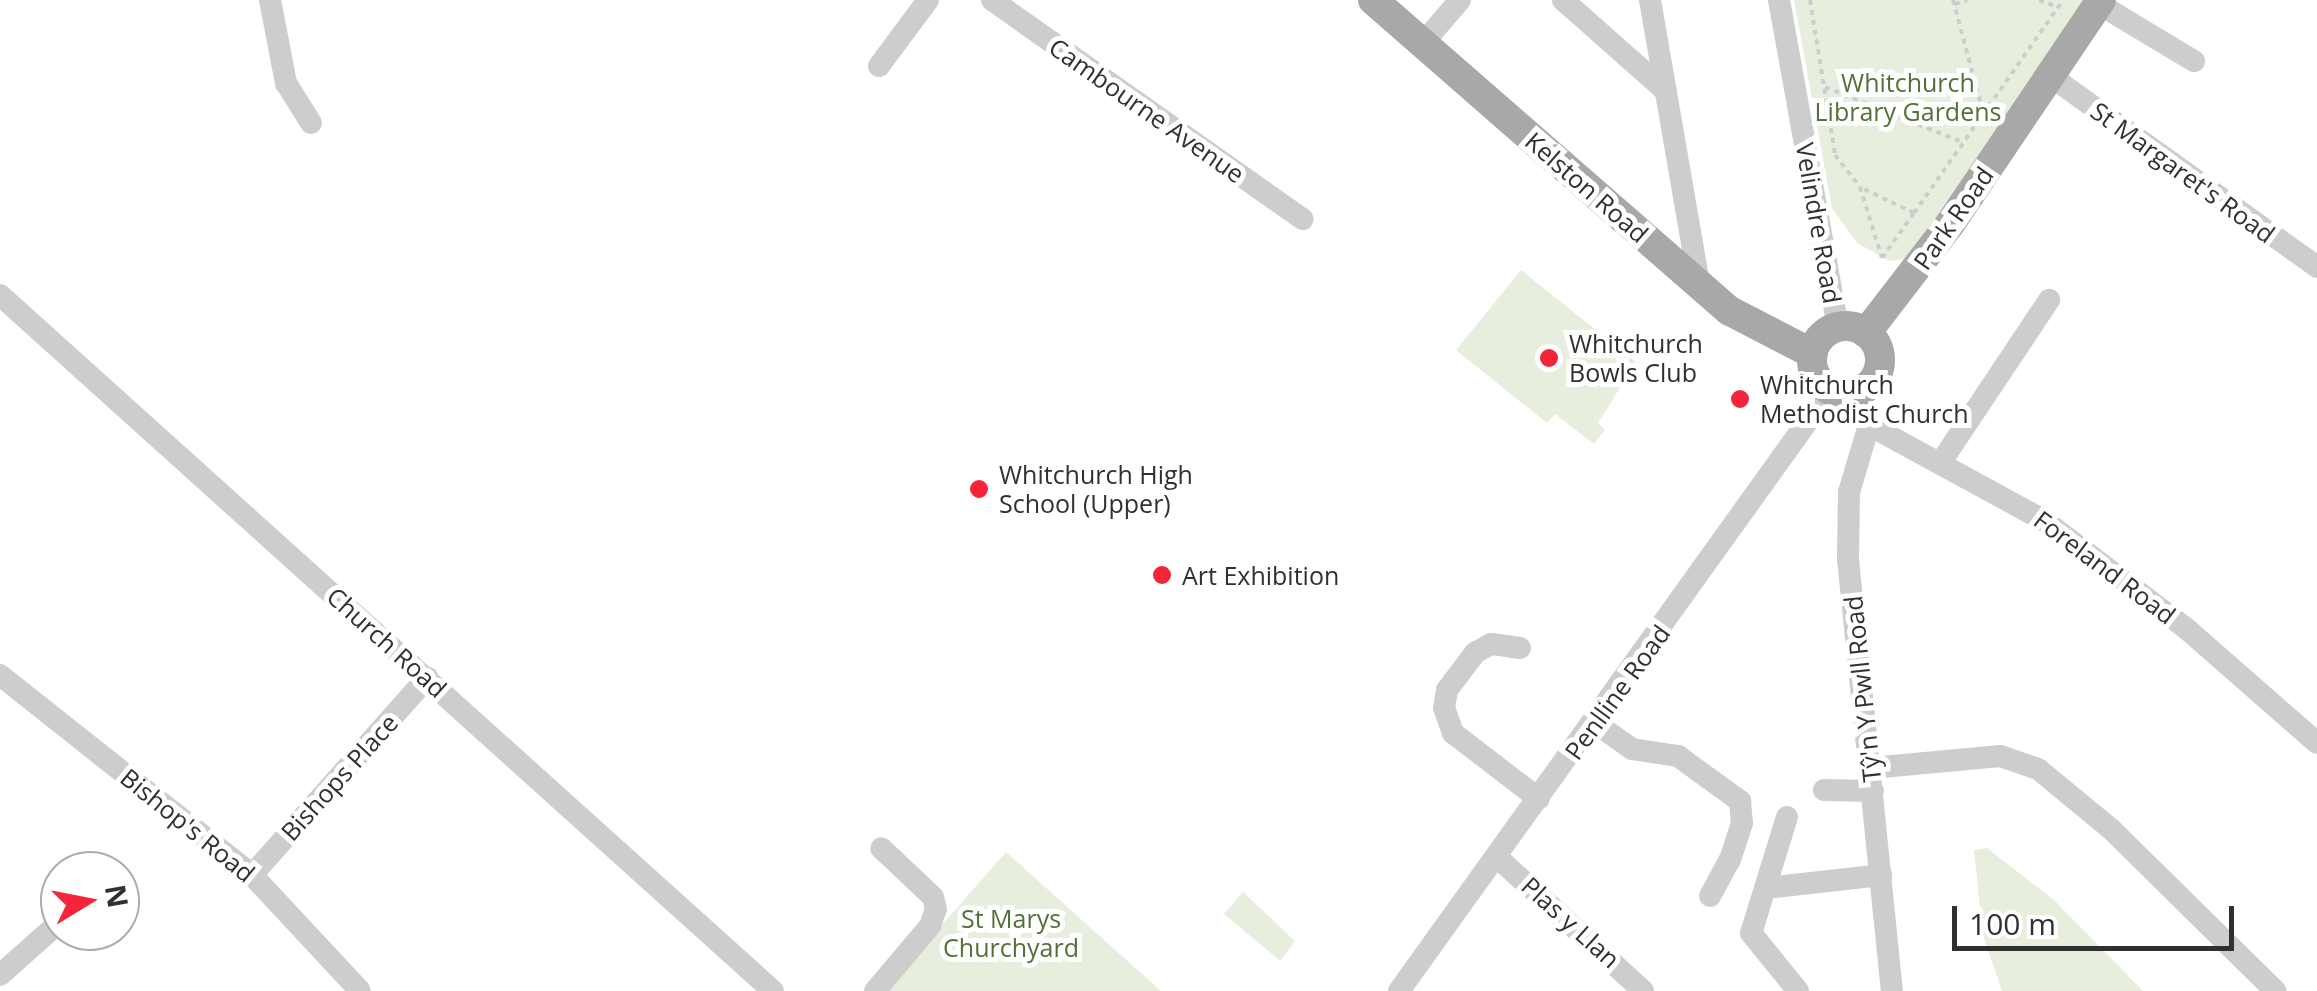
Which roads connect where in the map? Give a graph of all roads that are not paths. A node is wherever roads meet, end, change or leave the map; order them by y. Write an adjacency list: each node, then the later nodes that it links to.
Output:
1 (270, 0): 15 (street)
2 (928, 0): 12 (street)
3 (992, 0): 16 (street, Cambourne Avenue)
4 (1373, 0): 10 (main road, Kelston Road)
5 (1460, 0): 10 (street)
6 (1562, 0): 14 (street)
7 (1650, 0): 14 (street)
8 (1779, 0): 21 (street, Velindre Road)
9 (2100, 2): 11 (street); 13 (main road, Park Road)
10 (1422, 43): 18 (main road, Kelston Road)
11 (2194, 61)
12 (880, 66)
13 (2049, 76): 17 (street, St Margaret's Road); 21 (main road, Park Road)
14 (1666, 91): 18 (street)
15 (310, 122)
16 (1302, 219)
17 (2313, 257)
18 (1698, 284): 22 (main road, Kelston Road)
19 (0, 295): 28 (street, Church Road)
20 (2049, 300): 25 (street)
21 (1852, 330): 22 (main road); 23 (main road)
22 (1814, 354): 23 (main road)
23 (1844, 391): 24 (street); 29 (street, Penlline Road)
24 (1869, 426): 25 (street, Foreland Road); 31 (street, Tŷ'n Y Pwll Road)
25 (1941, 462): 30 (street, Foreland Road)
26 (1520, 648): 33 (street)
27 (0, 675): 37 (street, Bishop's Road)
28 (427, 678): 37 (street, Bishops Place); 44 (street, Church Road)
29 (1594, 722): 33 (street, Penlline Road); 40 (street)
30 (2317, 743)
31 (1872, 779): 32 (street); 38 (street, Tŷ'n Y Pwll Road); 50 (street)
32 (1824, 790)
33 (1539, 800): 36 (street, Penlline Road)
34 (1788, 817): 39 (street)
35 (882, 848): 45 (street)
36 (1496, 857): 46 (street, Penlline Road); 47 (street, Plas y Llan)
37 (252, 875): 43 (street, Bishop's Road)
38 (1881, 875): 39 (street); 49 (street, Tŷ'n Y Pwll Road)
39 (1766, 888): 48 (street)
40 (1710, 896)
41 (40, 940): 42 (street)
42 (0, 975)
43 (360, 991)
44 (773, 991)
45 (874, 991)
46 (1399, 991)
47 (1644, 991)
48 (1798, 991)
49 (1892, 991)
50 (2274, 991)

